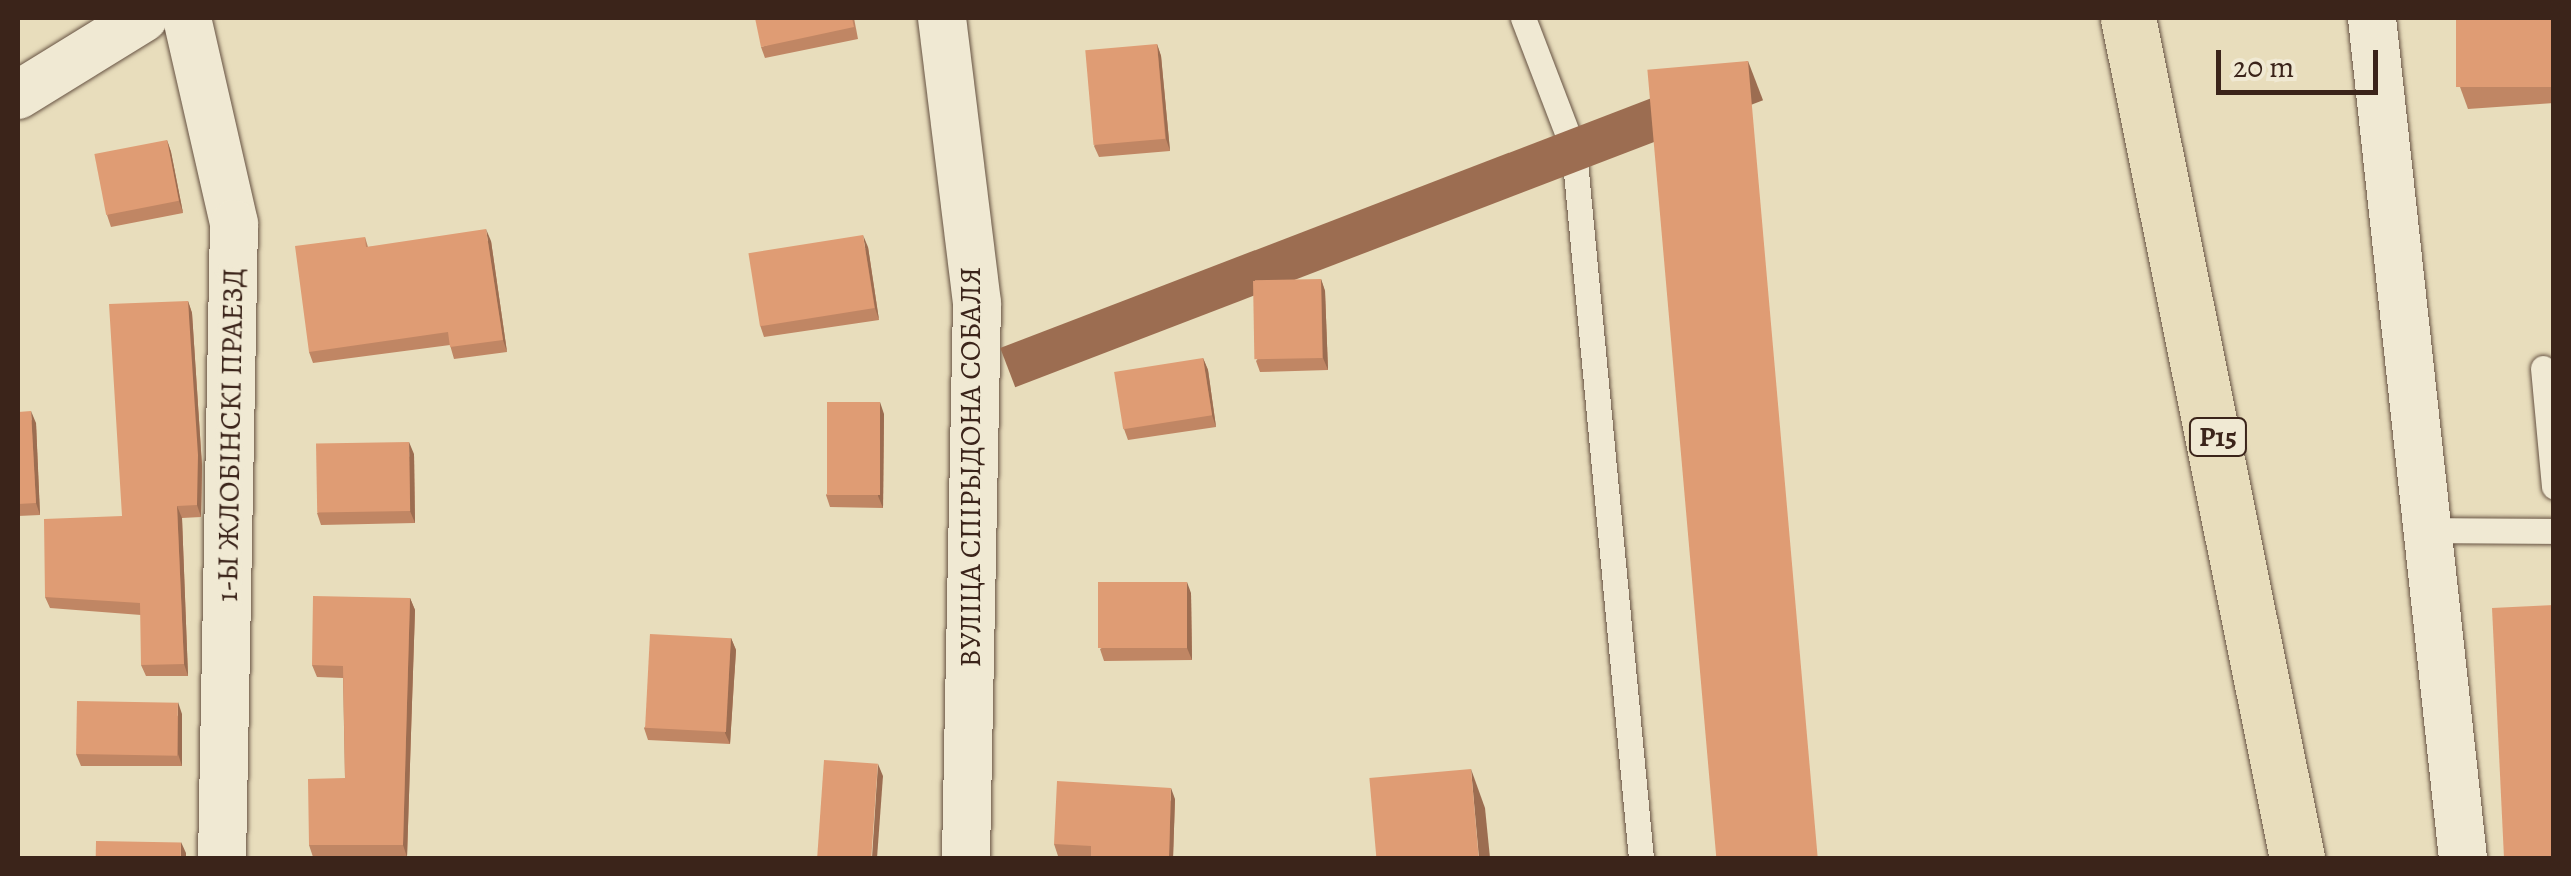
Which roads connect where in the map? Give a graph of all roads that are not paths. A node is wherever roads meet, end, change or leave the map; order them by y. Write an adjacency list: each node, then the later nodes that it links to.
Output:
1 (143, 18): 7 (street)
2 (187, 18): 12 (street, 1-Ы ЖЛОБІНСКІ ПРАЕЗД)
3 (942, 18): 13 (street, ВУЛІЦА СПІРЫДОНА СОБАЛЯ)
4 (1522, 18): 14 (lane)
5 (2128, 18): 15 (main road, Р15)
6 (2372, 18): 10 (street)
7 (18, 95)
8 (2543, 368): 9 (lane)
9 (2554, 486)
10 (2426, 530): 11 (lane); 16 (street)
11 (2554, 531)
12 (222, 858)
13 (966, 858)
14 (1642, 858)
15 (2298, 858)
16 (2464, 858)

